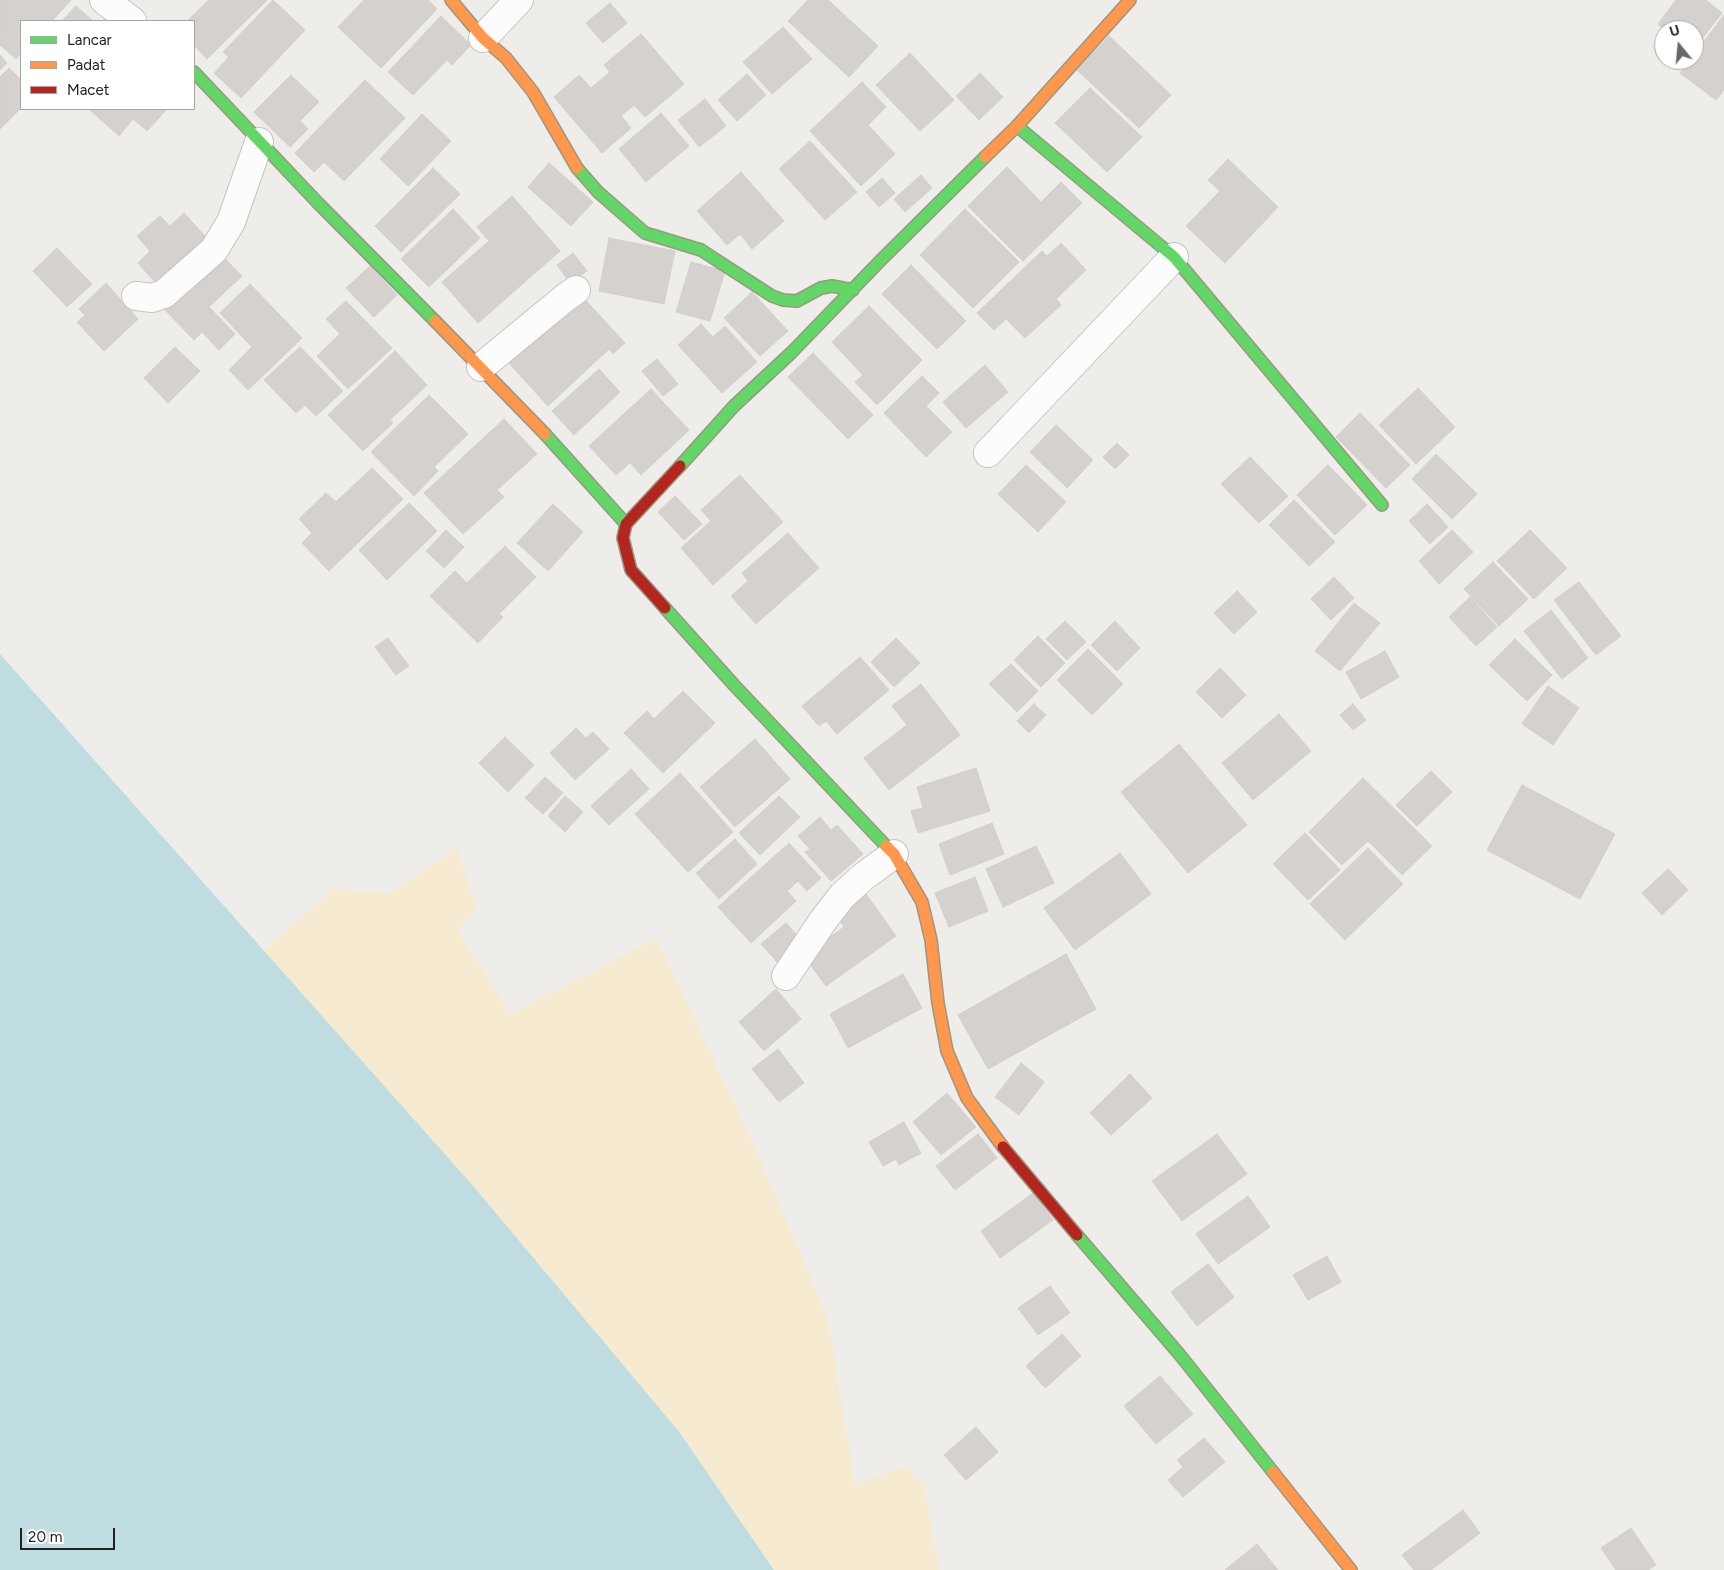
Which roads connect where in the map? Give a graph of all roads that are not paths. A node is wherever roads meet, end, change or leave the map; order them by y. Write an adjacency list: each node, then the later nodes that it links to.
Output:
1 (104, 0): 5 (street)
2 (451, 0): 6 (street)
3 (519, 0): 6 (street)
4 (1130, 0): 8 (street)
5 (131, 20)
6 (483, 38): 12 (street)
7 (195, 73): 9 (street)
8 (1017, 126): 10 (street); 12 (street)
9 (259, 142): 13 (street); 14 (street)
10 (1174, 257): 15 (street); 16 (street)
11 (576, 290): 14 (street)
12 (853, 290): 17 (street)
13 (136, 296)
14 (481, 367): 17 (street)
15 (988, 453)
16 (1382, 505)
17 (626, 524): 18 (street)
18 (894, 854): 19 (street); 20 (street)
19 (786, 976)
20 (1351, 1570)

